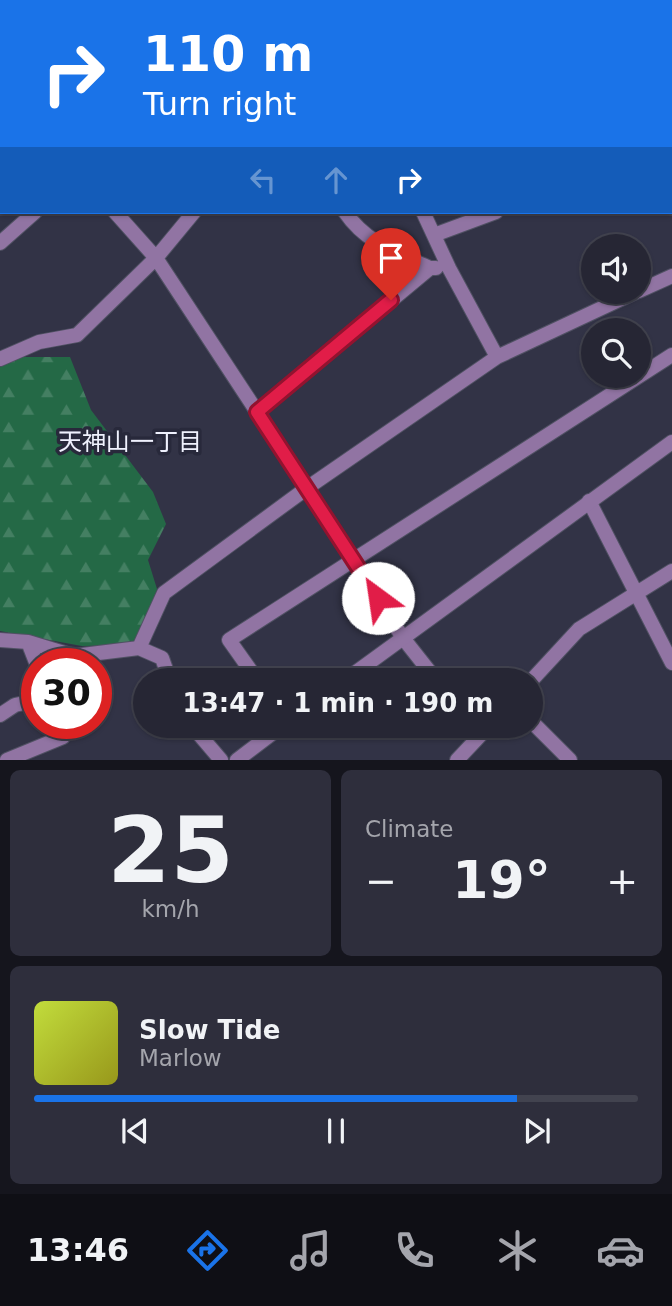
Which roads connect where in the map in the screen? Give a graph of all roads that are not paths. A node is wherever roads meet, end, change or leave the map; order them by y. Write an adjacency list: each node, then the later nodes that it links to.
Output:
1 (33, 214): 8 (street)
2 (117, 214): 9 (street)
3 (192, 214): 9 (street)
4 (346, 214): 10 (street)
5 (424, 214): 7 (street)
6 (491, 214): 7 (street)
7 (434, 235): 11 (street)
8 (0, 243)
9 (156, 258): 17 (street); 18 (street)
10 (429, 268): 11 (street); 18 (street)
11 (449, 268): 16 (street)
12 (672, 276): 13 (street)
13 (651, 286)
14 (612, 304): 16 (street)
15 (672, 355): 22 (street)
16 (497, 357): 20 (street)
17 (0, 359)
18 (257, 412): 20 (street)
19 (672, 442): 21 (street)
20 (307, 488): 22 (street); 29 (street)
21 (589, 501): 24 (street); 25 (street)
22 (354, 557): 25 (street); 32 (street)
23 (672, 571): 24 (street)
24 (635, 594): 30 (street); 35 (street)
25 (403, 638): 33 (street); 34 (street)
26 (0, 640): 27 (street)
27 (28, 642): 28 (street); 29 (street)
28 (30, 648)
29 (139, 648): 31 (street)
30 (672, 663)
31 (165, 668)
32 (249, 668)
33 (362, 668)
34 (427, 668)
35 (543, 668)
36 (21, 704): 37 (street)
37 (0, 715)
38 (543, 733): 47 (street)
39 (202, 738): 44 (street)
40 (266, 738): 45 (street)
41 (474, 738): 46 (street)
42 (58, 739): 43 (street)
43 (6, 760)
44 (221, 760)
45 (237, 760)
46 (457, 760)
47 (570, 760)

